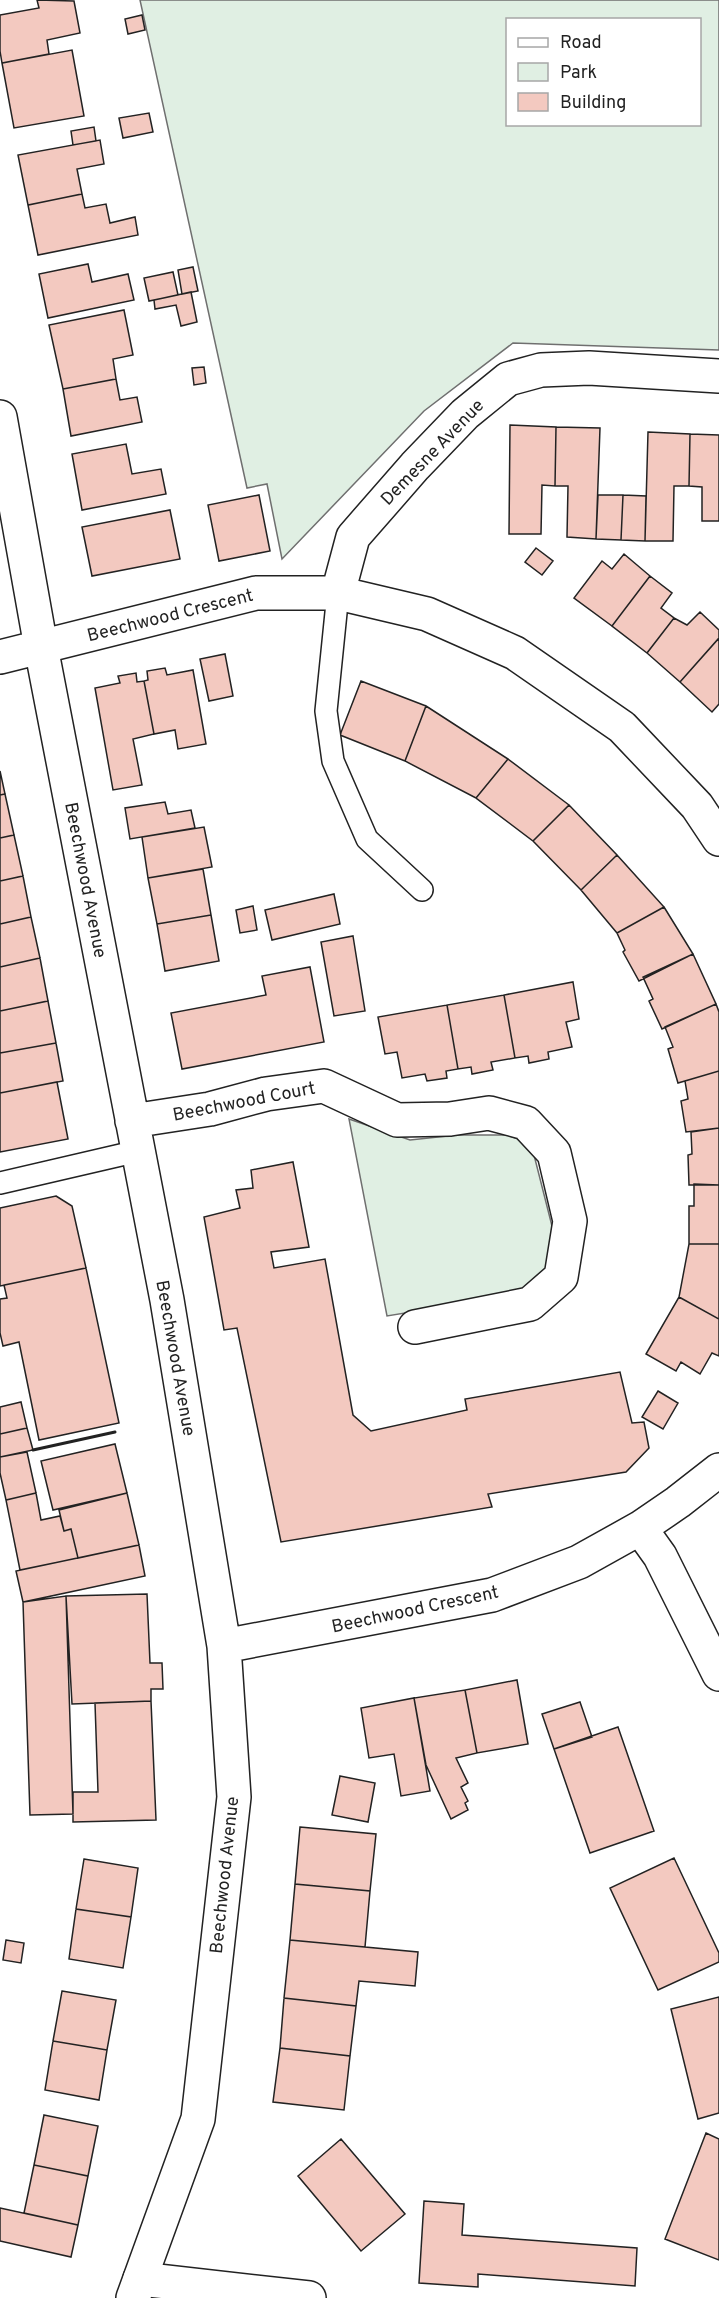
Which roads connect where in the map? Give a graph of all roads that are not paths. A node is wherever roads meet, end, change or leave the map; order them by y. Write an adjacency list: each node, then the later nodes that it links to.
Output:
1 (719, 376): 3 (street, Demesne Avenue)
2 (0, 417): 4 (street, Beechwood Avenue)
3 (338, 593): 4 (street, Beechwood Crescent); 6 (street, Beechwood Crescent); 7 (lane)
4 (40, 647): 5 (street, Beechwood Crescent); 8 (street, Beechwood Avenue)
5 (0, 657)
6 (719, 839)
7 (422, 890)
8 (135, 1136): 9 (lane); 10 (street, Beechwood Court); 13 (street, Beechwood Avenue)
9 (0, 1183)
10 (416, 1327)
11 (719, 1470): 12 (street, Beechwood Crescent)
12 (640, 1528): 13 (street, Beechwood Crescent); 14 (street)
13 (224, 1646): 15 (street, Beechwood Avenue)
14 (719, 1674)
15 (136, 2288): 16 (street)
16 (309, 2298)

